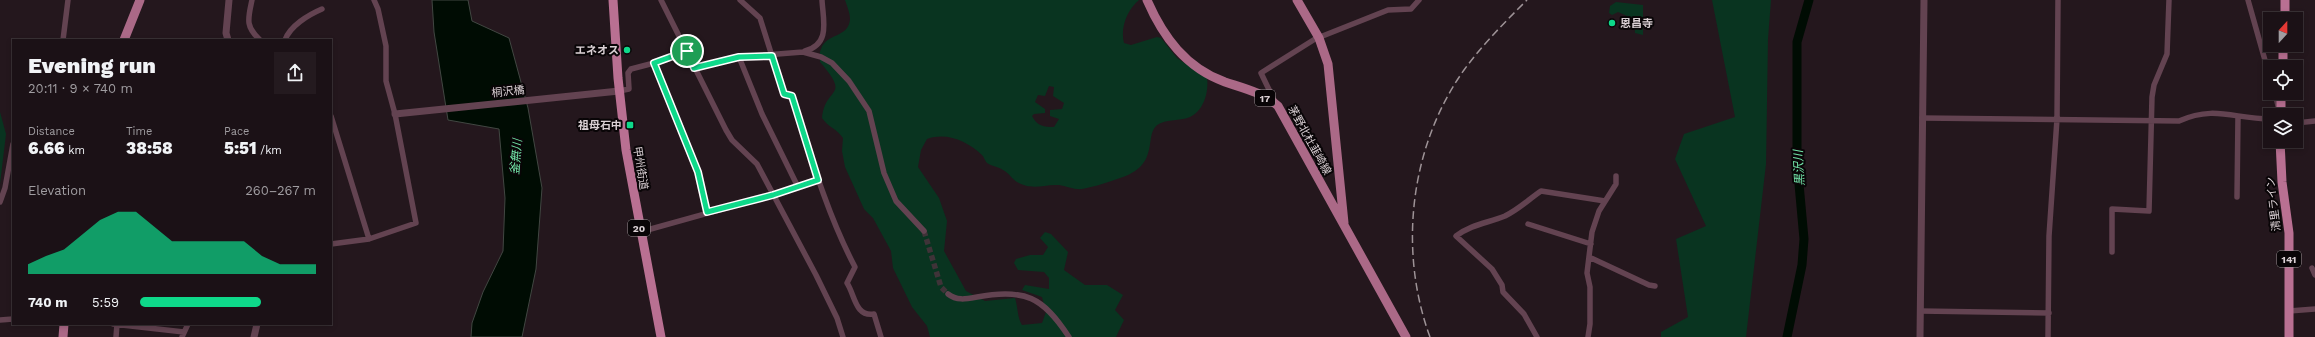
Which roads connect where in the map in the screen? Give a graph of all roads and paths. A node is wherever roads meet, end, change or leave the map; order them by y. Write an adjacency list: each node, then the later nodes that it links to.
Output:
1 (68, 0): 21 (street)
2 (140, 0): 22 (main road)
3 (229, 0): 23 (street)
4 (252, 0): 24 (street)
5 (374, 0): 35 (street)
6 (612, 0): 33 (highway, 甲州街道 / 20)
7 (661, 0): 26 (street)
8 (740, 0): 28 (street)
9 (822, 0): 27 (street)
10 (1148, 0): 34 (main road, 茅野北杜韮崎線 / 17)
11 (1297, 0): 20 (main road, 茅野北杜韮崎線 / 17)
12 (1419, 0): 20 (street)
13 (1924, 0): 37 (street)
14 (2058, 0): 40 (street)
15 (2169, 0): 41 (street)
16 (2248, 0): 30 (street)
17 (2285, 0): 19 (highway)
18 (322, 9): 25 (street)
19 (2284, 12)
20 (1319, 38): 34 (street); 57 (main road, 茅野北杜韮崎線 / 17)
21 (63, 39)
22 (124, 39)
23 (228, 39)
24 (259, 39)
25 (286, 39)
26 (687, 51): 31 (street); 32 (street)
27 (803, 52): 28 (street); 55 (street)
28 (772, 56): 29 (street); 47 (street)
29 (739, 57): 32 (street); 48 (street)
30 (2265, 60)
31 (654, 63): 33 (street); 53 (street)
32 (694, 68): 49 (street)
33 (616, 91): 35 (street, 桐沢橋); 56 (highway, 甲州街道 / 20)
34 (1273, 102): 57 (main road, 茅野北杜韮崎線 / 17)
35 (396, 114): 58 (street)
36 (2238, 116): 38 (street); 41 (street); 50 (street)
37 (1922, 118): 40 (street); 68 (street)
38 (2263, 118)
39 (332, 119): 58 (street)
40 (2057, 119): 41 (street); 70 (street)
41 (2150, 119): 61 (street)
42 (2315, 121): 43 (street)
43 (2303, 122)
44 (2280, 148): 69 (highway, 清里ライン / 141)
45 (12, 150): 52 (street)
46 (1616, 176): 51 (street)
47 (818, 180): 48 (street); 84 (street)
48 (798, 187): 49 (street)
49 (773, 195): 53 (street); 83 (street)
50 (2237, 196)
51 (1605, 201): 60 (street); 87 (street)
52 (0, 202)
53 (707, 212): 56 (street)
54 (1528, 224): 60 (street)
55 (924, 231)
56 (640, 232): 82 (highway, 甲州街道 / 20)
57 (1347, 234): 86 (main road, 茅野北杜韮崎線 / 17)
58 (369, 239): 59 (street)
59 (332, 244)
60 (1590, 244): 62 (street)
61 (2112, 252)
62 (1588, 257): 65 (street); 88 (street)
63 (2312, 268): 64 (street)
64 (2315, 275)
65 (1655, 286)
66 (948, 294): 85 (street)
67 (2315, 310): 69 (street)
68 (1920, 311): 70 (street); 89 (street)
69 (2289, 311): 91 (highway, 清里ライン / 141)
70 (2048, 313): 90 (street)
71 (12, 319): 72 (street)
72 (0, 320)
73 (64, 325): 79 (main road)
74 (117, 325): 80 (street)
75 (124, 325): 78 (street)
76 (188, 325): 78 (street)
77 (257, 325): 81 (street)
78 (183, 334)
79 (63, 337)
80 (116, 337)
81 (254, 337)
82 (662, 337)
83 (843, 337)
84 (881, 337)
85 (1069, 337)
86 (1406, 337)
87 (1537, 337)
88 (1588, 337)
89 (1920, 337)
90 (2048, 337)
91 (2289, 337)

